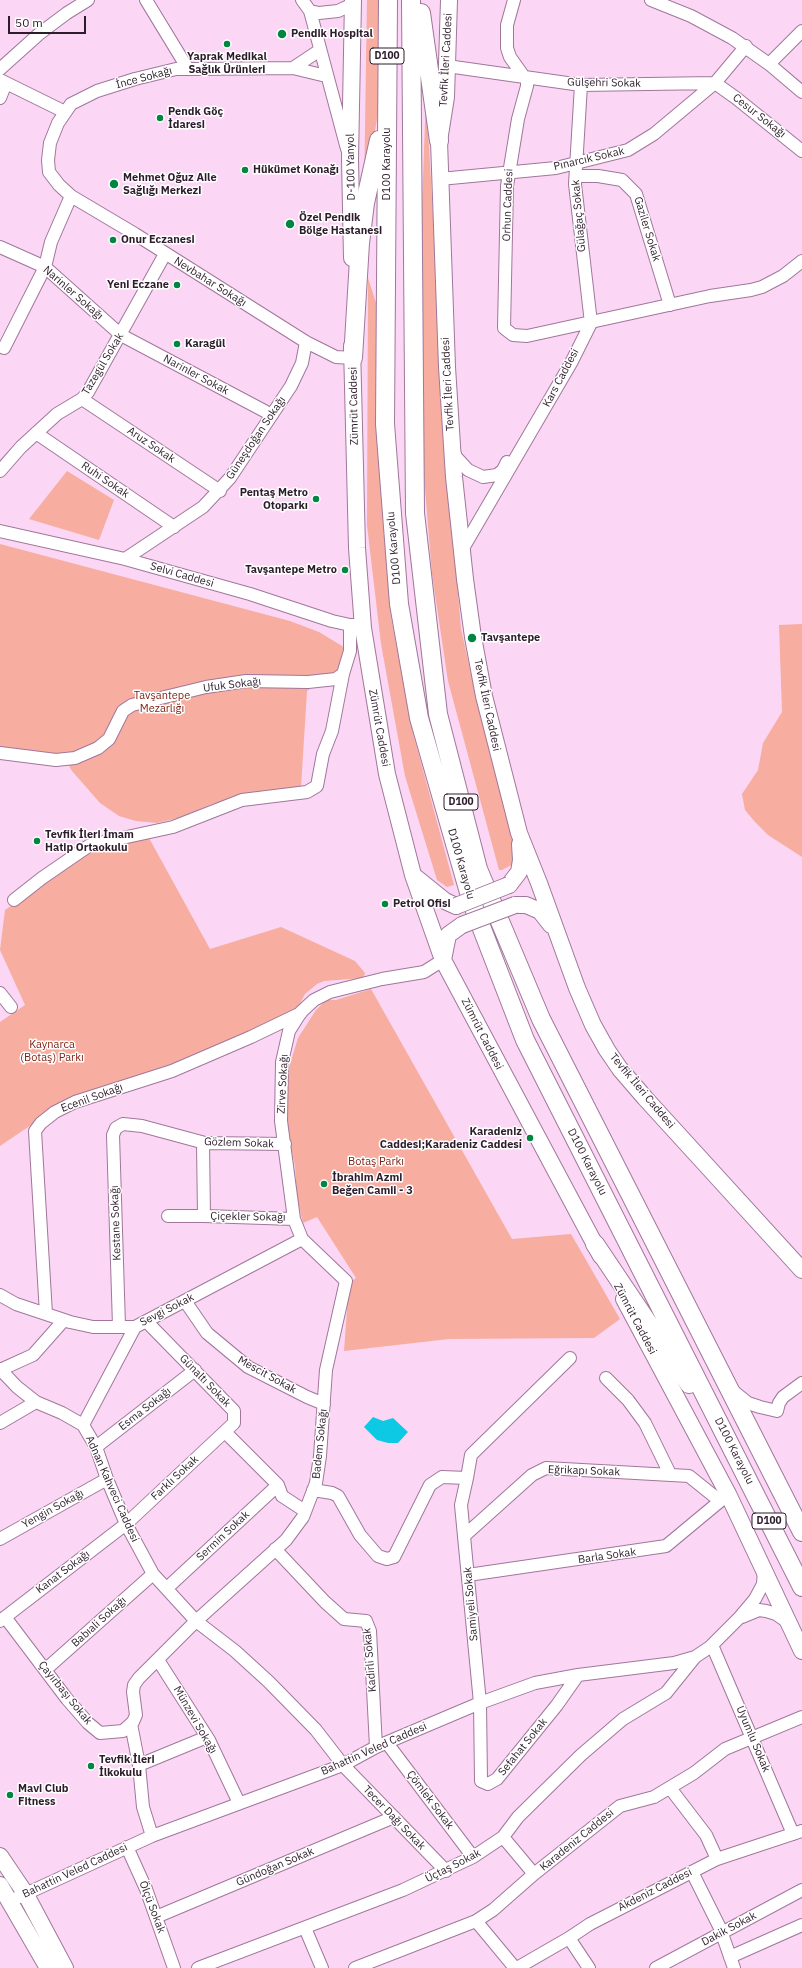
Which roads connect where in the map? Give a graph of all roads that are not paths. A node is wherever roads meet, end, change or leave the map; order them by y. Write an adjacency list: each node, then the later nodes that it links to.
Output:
1 (88, 0): 19 (street)
2 (146, 0): 20 (street)
3 (302, 0): 12 (street)
4 (388, 0): 29 (highway, D100 Karayolu / D100)
5 (411, 0): 93 (highway, D100 Karayolu / D100)
6 (419, 0): 30 (highway)
7 (441, 0): 30 (main road)
8 (449, 0): 17 (main road, Tevfik İleri Caddesi)
9 (514, 0): 21 (street)
10 (651, 0): 14 (street)
11 (353, 2): 12 (street); 32 (main road, D-100 Yanyol)
12 (310, 11): 15 (street)
13 (802, 31): 16 (street)
14 (746, 46): 16 (street); 24 (street)
15 (320, 50): 18 (street); 22 (street)
16 (769, 64): 26 (street)
17 (447, 66): 21 (street, Gülşehri Sokak); 30 (main road, Tevfik İleri Caddesi)
18 (293, 68): 20 (street, İnce Sokağı); 22 (street, İnce Sokağı)
19 (0, 69)
20 (188, 69): 28 (street, İnce Sokağı)
21 (524, 75): 25 (street, Gülşehri Sokak); 34 (street, Orhun Caddesi)
22 (326, 76): 32 (street)
23 (3, 82): 27 (street); 28 (street)
24 (715, 83): 25 (street, Gülşehri Sokak); 31 (street, Cesur Sokağı); 33 (street, Pınarcık Sokak)
25 (580, 85): 33 (street, Gülağaç Sokak)
26 (802, 92)
27 (0, 98)
28 (65, 112): 37 (street, İnce Sokağı)
29 (386, 112): 50 (highway); 100 (highway, D100 Karayolu / D100)
30 (439, 141): 36 (main road, Tevfik İleri Caddesi)
31 (802, 150)
32 (350, 159): 50 (main road, D-100 Yanyol)
33 (577, 162): 34 (street, Pınarcık Sokak); 35 (street, Gülağaç Sokak)
34 (509, 172): 36 (street, Pınarcık Sokak); 45 (street, Orhun Caddesi)
35 (576, 176): 44 (street, Gaziler Sokak); 45 (street, Gülağaç Sokak)
36 (440, 179): 54 (main road, Tevfik İleri Caddesi)
37 (71, 196): 39 (street, Nevbahar Sokağı); 41 (street)
38 (0, 247): 41 (street, Narinler Sokağı)
39 (165, 254): 46 (street, Tazegül Sokak); 47 (street, Nevbahar Sokağı)
40 (802, 261): 43 (street)
41 (45, 267): 46 (street, Narinler Sokağı); 49 (street)
42 (802, 268): 43 (street)
43 (696, 300): 44 (street)
44 (670, 306): 45 (street)
45 (591, 322): 48 (street)
46 (121, 335): 51 (street, Tazegül Sokak); 52 (street, Narinler Sokak)
47 (306, 342): 50 (street, Nevbahar Sokağı); 52 (street, Güneşdoğan Sokağı)
48 (579, 345): 54 (street, Kars Caddesi); 59 (street, Kars Caddesi)
49 (4, 348)
50 (353, 358): 61 (main road, Zümrüt Caddesi)
51 (82, 399): 53 (street, Tazegül Sokak); 56 (street, Aruz Sokak)
52 (272, 415): 56 (street, Güneşdoğan Sokağı)
53 (36, 434): 55 (street, Tazegül Sokak); 57 (street, Ruhi Sokak)
54 (452, 448): 59 (main road, Tevfik İleri Caddesi)
55 (0, 471)
56 (220, 491): 57 (street, Güneşdoğan Sokağı)
57 (174, 527): 60 (street, Güneşdoğan Sokağı)
58 (0, 531): 60 (street, Selvi Caddesi)
59 (462, 550): 64 (main road, Tevfik İleri Caddesi)
60 (125, 559): 61 (street, Selvi Caddesi)
61 (356, 625): 62 (street); 65 (main road, Zümrüt Caddesi)
62 (343, 674): 63 (street, Ufuk Sokağı); 66 (street)
63 (0, 753)
64 (519, 833): 65 (main road, bridge); 67 (main road, Tevfik İleri Caddesi)
65 (413, 875): 68 (main road, Zümrüt Caddesi)
66 (14, 900)
67 (557, 932): 68 (main road, bridge); 80 (main road, Tevfik İleri Caddesi)
68 (443, 960): 71 (street, Zirve Sokağı); 79 (main road, Zümrüt Caddesi)
69 (0, 993): 70 (street)
70 (11, 1008)
71 (301, 1012): 74 (street, Zirve Sokağı); 83 (street, Ecenil Sokağı)
72 (122, 1124): 73 (street, Gözlem Sokak); 86 (street, Kestane Sokağı)
73 (203, 1143): 74 (street, Gözlem Sokak); 76 (street, Çiçekler Sokağı)
74 (285, 1144): 77 (street, Zirve Sokağı)
75 (168, 1216): 76 (street)
76 (204, 1216): 77 (street, Çiçekler Sokağı)
77 (294, 1219): 78 (street, Zirve Sokağı)
78 (302, 1239): 82 (street, Sevgi Sokak); 95 (street, Badem Sokağı)
79 (594, 1244): 100 (highway); 106 (main road, Zümrüt Caddesi)
80 (802, 1270)
81 (0, 1295): 83 (street, Sevgi Sokak)
82 (185, 1301): 85 (street, Sevgi Sokak); 95 (street, Mescit Sokak)
83 (46, 1314): 84 (street, Sevgi Sokak)
84 (64, 1320): 86 (street, Sevgi Sokak); 89 (street)
85 (146, 1321): 87 (street, Sevgi Sokak); 90 (street, Günaltı Sokak)
86 (119, 1326): 87 (street, Sevgi Sokak)
87 (135, 1327): 97 (street)
88 (570, 1358): 102 (street, Samiyeli Sokak)
89 (0, 1369): 94 (street, Adnan Kahveci Caddesi)
90 (195, 1370): 98 (street, Günaltı Sokak); 99 (street, Esma Sokağı)
91 (606, 1378): 101 (street)
92 (802, 1383): 93 (street)
93 (729, 1388): 109 (highway, D100 Karayolu / D100)
94 (36, 1402): 96 (street); 97 (street, Adnan Kahveci Caddesi)
95 (324, 1404): 105 (street, Badem Sokağı)
96 (0, 1423)
97 (83, 1425): 99 (street, Adnan Kahveci Caddesi)
98 (225, 1432): 104 (street); 108 (street, Farklı Sokak)
99 (96, 1447): 103 (street, Adnan Kahveci Caddesi)
100 (736, 1454): 116 (highway, D100 Karayolu / D100)
101 (670, 1474): 106 (street, Eğrikapı Sokak); 110 (street, Eğrikapı Sokak)
102 (467, 1478): 105 (street); 110 (street, Samiyeli Sokak)
103 (107, 1479): 108 (street, Adnan Kahveci Caddesi); 111 (street, Yengin Sokağı)
104 (278, 1485): 107 (street); 117 (street, Sermin Sokak)
105 (313, 1490): 107 (street, Badem Sokağı)
106 (724, 1498): 113 (main road, Zümrüt Caddesi); 115 (street, Barla Sokak)
107 (305, 1511): 112 (street, Badem Sokağı)
108 (126, 1524): 114 (street, Adnan Kahveci Caddesi); 119 (street, Kanat Sokağı)
109 (802, 1532)
110 (464, 1536): 115 (street, Samiyeli Sokak)
111 (0, 1539)
112 (275, 1549): 120 (street, Badem Sokağı); 133 (street, Kadirli Sokak)
113 (764, 1570): 118 (street, Bahattin Veled Caddesi); 121 (main road, Zümrüt Caddesi)
114 (153, 1574): 117 (street, Adnan Kahveci Caddesi); 126 (street, Babıali Sokağı)
115 (468, 1575): 128 (street, Samiyeli Sokak)
116 (802, 1587)
117 (167, 1588): 120 (street, Adnan Kahveci Caddesi)
118 (739, 1618): 121 (street); 122 (street, Bahattin Veled Caddesi)
119 (2, 1619): 126 (street, Çayırbaşı Sokak)
120 (196, 1621): 125 (street); 134 (street, Adnan Kahveci Caddesi)
121 (790, 1623): 123 (main road, Zümrüt Caddesi)
122 (712, 1645): 124 (street, Bahattin Veled Caddesi); 132 (street, Uyumlu Sokak)
123 (802, 1651)
124 (695, 1657): 127 (street, Bahattin Veled Caddesi); 141 (street, Üçtaş Sokak)
125 (158, 1660): 130 (street); 131 (street, Münzevi Sokağı)
126 (45, 1670): 130 (street, Çayırbaşı Sokak)
127 (578, 1675): 128 (street, Bahattin Veled Caddesi); 128 (street, Sefahat Sokak)
128 (480, 1703): 133 (street, Bahattin Veled Caddesi)
129 (802, 1717): 132 (street, Karadeniz Caddesi)
130 (131, 1724): 135 (street)
131 (208, 1737): 135 (street); 137 (street, Münzevi Sokağı)
132 (752, 1737): 136 (street, Karadeniz Caddesi); 139 (street, Uyumlu Sokak)
133 (382, 1745): 134 (street, Bahattin Veled Caddesi); 144 (street, Çömlek Sokak)
134 (343, 1764): 137 (street, Bahattin Veled Caddesi); 138 (street, Tecer Dağı Sokak)
135 (139, 1765): 140 (street)
136 (670, 1788): 145 (street); 148 (street, Karadeniz Caddesi)
137 (239, 1804): 140 (street, Bahattin Veled Caddesi)
138 (394, 1817): 146 (street, Tecer Dağı Sokak); 154 (street, Gündoğan Sokak)
139 (797, 1833): 145 (street, Akdeniz Caddesi)
140 (152, 1836): 142 (street, Bahattin Veled Caddesi)
141 (502, 1837): 144 (street, Üçtaş Sokak); 148 (street)
142 (127, 1847): 152 (street, Bahattin Veled Caddesi); 154 (street, Ölçü Sokak)
143 (0, 1856): 152 (main road)
144 (473, 1857): 146 (street, Üçtaş Sokak)
145 (717, 1859): 147 (street, Akdeniz Caddesi)
146 (446, 1871): 157 (street, Üçtaş Sokak)
147 (692, 1872): 158 (street); 159 (street, Akdeniz Caddesi)
148 (534, 1874): 155 (street, Karadeniz Caddesi)
149 (0, 1879): 152 (street)
150 (0, 1885): 153 (main road)
151 (802, 1890): 158 (street, Dakik Sokak)
152 (25, 1893): 153 (street, Bahattin Veled Caddesi); 162 (main road)
153 (10, 1901): 161 (main road)
154 (156, 1916): 163 (street, Ölçü Sokak)
155 (476, 1921): 166 (street, Karadeniz Caddesi); 167 (street)
156 (802, 1925): 160 (street)
157 (305, 1928): 164 (street, Üçtaş Sokak); 165 (street)
158 (722, 1933): 160 (street); 169 (street, Dakik Sokak)
159 (569, 1938): 167 (street, Akdeniz Caddesi); 168 (street)
160 (732, 1963)
161 (48, 1968)
162 (65, 1968)
163 (174, 1968)
164 (198, 1968)
165 (322, 1968)
166 (355, 1968)
167 (516, 1968)
168 (589, 1968)
169 (656, 1968)

